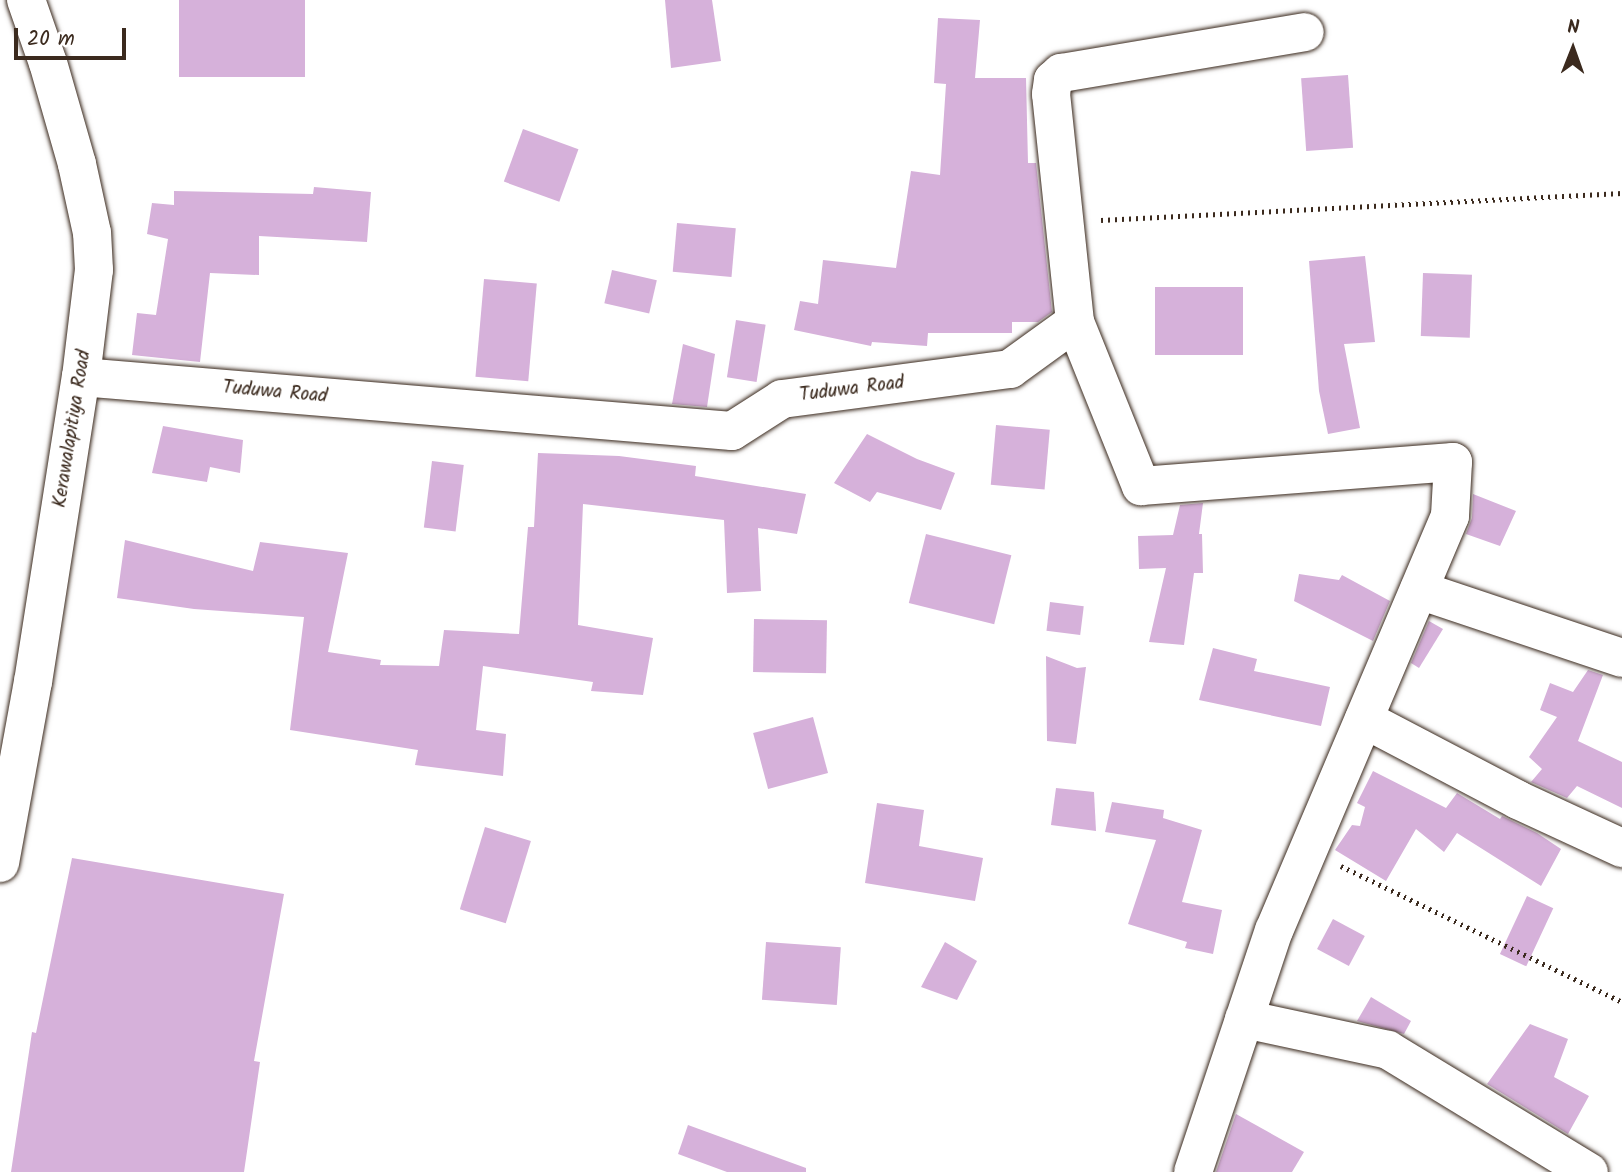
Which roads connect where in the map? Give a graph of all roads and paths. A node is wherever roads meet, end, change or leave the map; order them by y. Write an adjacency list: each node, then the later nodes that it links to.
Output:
1 (26, 0): 6 (street, Kerawalapitiya Road)
2 (1305, 32): 4 (street)
3 (1622, 193): 4 (path)
4 (1065, 222): 5 (street)
5 (1075, 321): 6 (street, Tuduwa Road); 7 (street)
6 (81, 377): 12 (street, Kerawalapitiya Road)
7 (1419, 590): 8 (street); 9 (street)
8 (1622, 658)
9 (1364, 719): 10 (street); 11 (street)
10 (1622, 848)
11 (1309, 850): 13 (path); 14 (street)
12 (0, 863)
13 (1622, 1002)
14 (1244, 1019): 15 (street); 16 (street)
15 (1193, 1172)
16 (1589, 1172)

